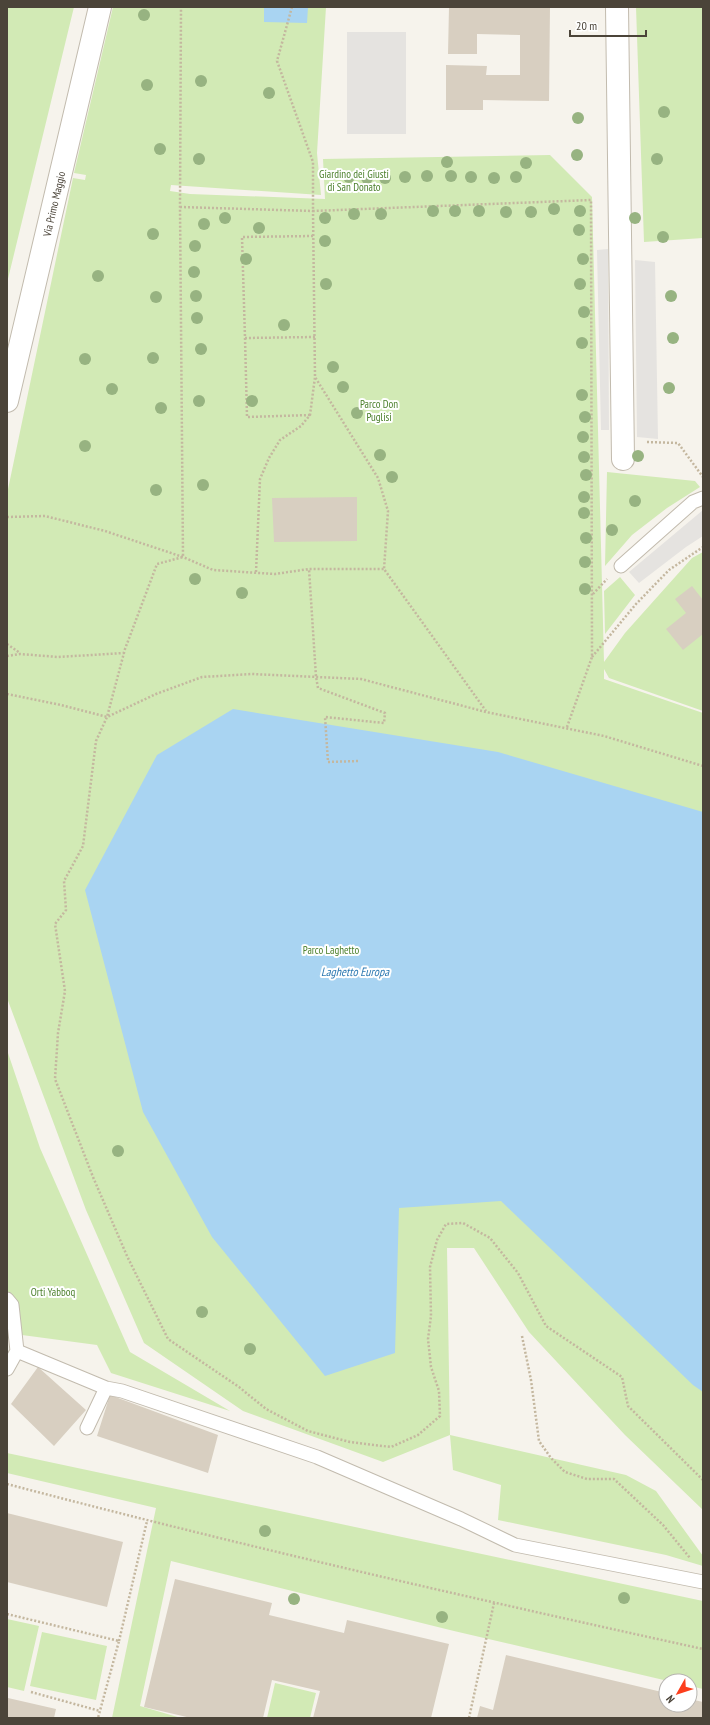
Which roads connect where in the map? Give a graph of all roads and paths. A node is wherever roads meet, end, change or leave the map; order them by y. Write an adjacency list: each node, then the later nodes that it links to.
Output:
1 (100, 7): 11 (street, Via Primo Maggio)
2 (182, 7): 5 (path)
3 (292, 7): 6 (path)
4 (617, 7): 13 (street)
5 (180, 207): 6 (path); 18 (path)
6 (313, 212): 7 (path); 27 (path)
7 (313, 236): 8 (path); 9 (path)
8 (315, 337): 9 (path); 10 (path)
9 (245, 338): 12 (path)
10 (315, 377): 12 (path); 21 (path)
11 (7, 401)
12 (310, 415): 22 (path)
13 (623, 450): 14 (path)
14 (703, 477)
15 (703, 498): 19 (lane)
16 (7, 517): 18 (path)
17 (703, 547): 27 (path)
18 (183, 557): 22 (path); 24 (path)
19 (620, 566)
20 (309, 569): 21 (path); 22 (path); 28 (path)
21 (384, 569): 30 (path)
22 (256, 572)
23 (7, 644): 25 (path)
24 (124, 653): 25 (path); 31 (path)
25 (20, 654): 26 (path)
26 (7, 656)
27 (592, 657): 32 (path)
28 (316, 677): 30 (path); 31 (path); 33 (path)
29 (7, 694): 31 (path)
30 (486, 712): 32 (path)
31 (107, 717): 41 (path)
32 (568, 727): 34 (path)
33 (358, 761)
34 (703, 766)
35 (7, 1299): 37 (lane)
36 (522, 1336): 44 (path)
37 (18, 1351): 38 (lane); 39 (lane)
38 (7, 1369)
39 (106, 1388): 40 (lane); 45 (lane)
40 (87, 1428)
41 (703, 1480)
42 (7, 1484): 43 (path)
43 (148, 1521): 46 (path); 48 (path)
44 (693, 1563)
45 (703, 1582)
46 (494, 1603): 49 (path); 53 (path)
47 (7, 1614): 48 (path)
48 (119, 1642): 51 (path)
49 (703, 1649)
50 (31, 1692): 51 (path)
51 (100, 1711): 52 (path)
52 (98, 1718)
53 (469, 1718)

